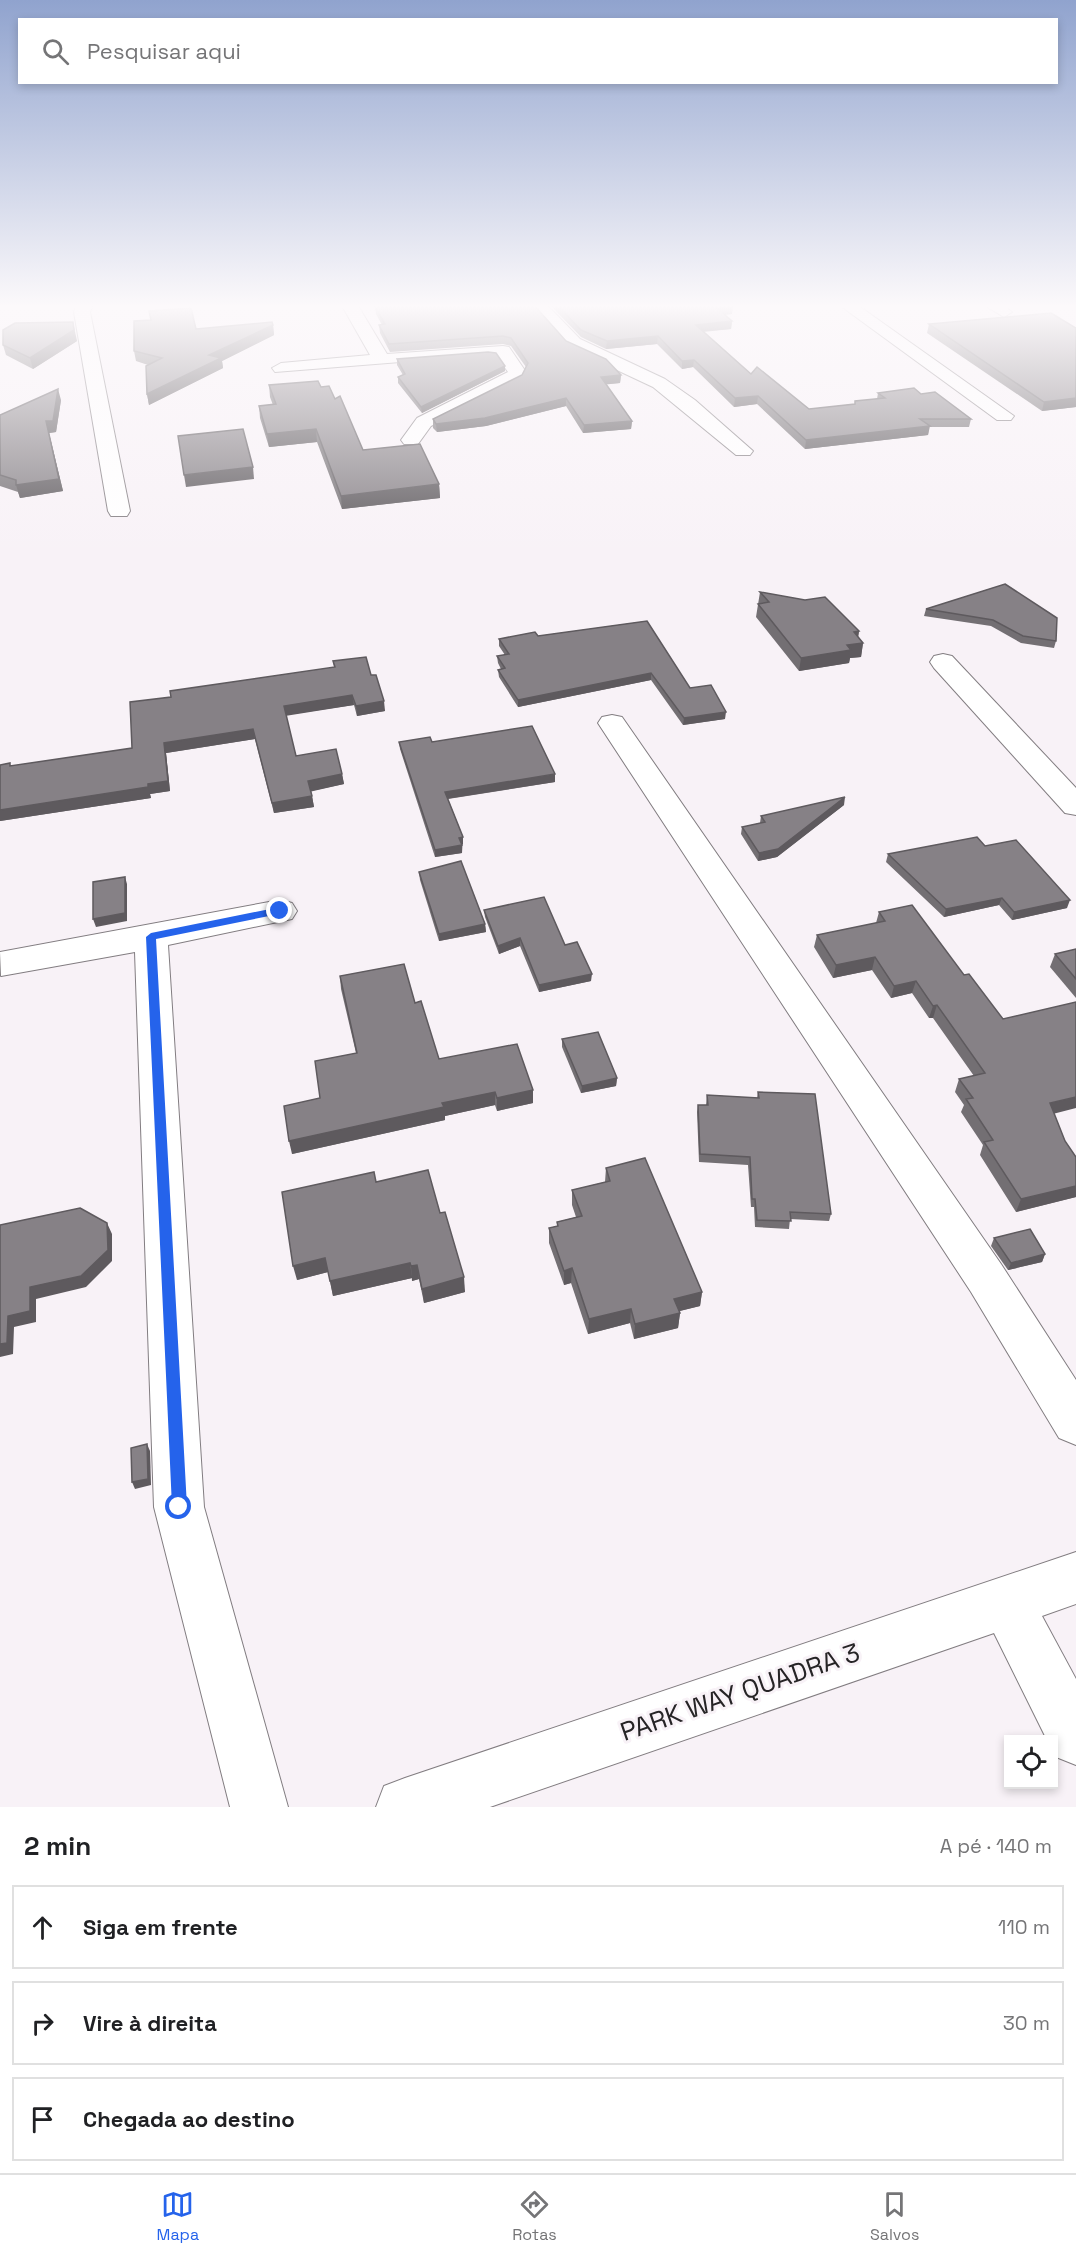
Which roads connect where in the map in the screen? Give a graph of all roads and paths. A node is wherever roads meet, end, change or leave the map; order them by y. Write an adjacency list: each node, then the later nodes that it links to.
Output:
1 (96, 388): 8 (street)
2 (492, 388): 6 (street)
3 (666, 388): 7 (street)
4 (965, 388): 5 (street)
5 (1004, 416)
6 (411, 440)
7 (742, 451)
8 (119, 511)
9 (943, 662): 11 (street)
10 (612, 723): 15 (street)
11 (1076, 807)
12 (280, 911): 13 (street)
13 (151, 937): 14 (street); 19 (street)
14 (1, 963)
15 (1076, 1422)
16 (1076, 1578): 17 (street, PARK WAY QUADRA 3)
17 (1006, 1601): 18 (street); 20 (street, PARK WAY QUADRA 3)
18 (1076, 1737)
19 (258, 1807)
20 (405, 1807)

